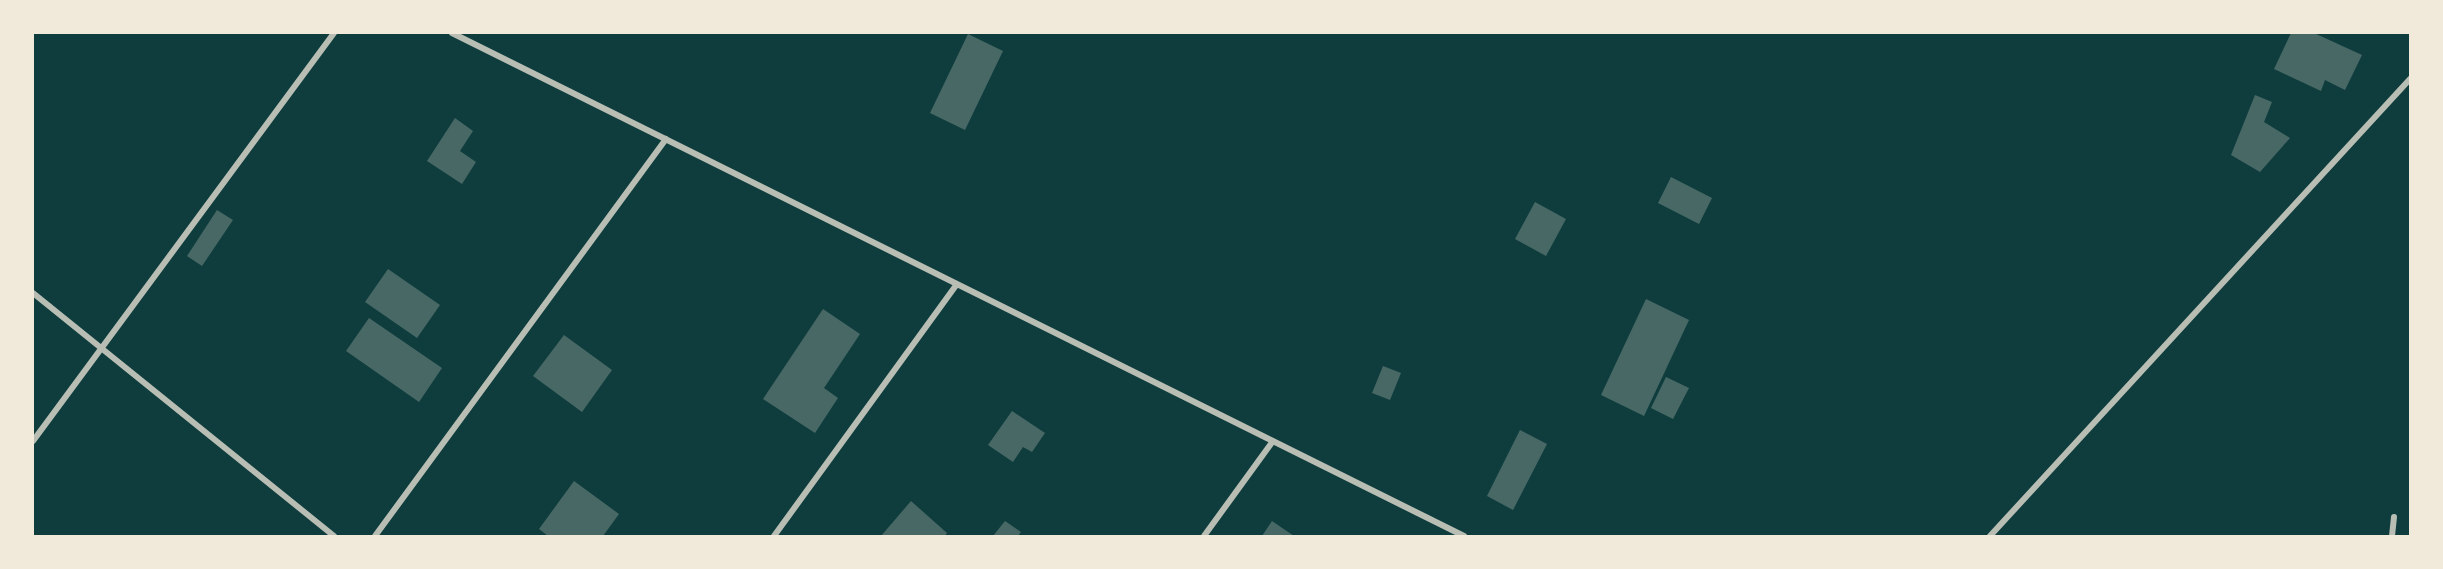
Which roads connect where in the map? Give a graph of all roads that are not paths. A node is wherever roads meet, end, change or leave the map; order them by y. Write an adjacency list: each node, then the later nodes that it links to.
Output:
1 (334, 33): 7 (street)
2 (452, 33): 4 (street)
3 (2410, 79): 16 (street)
4 (666, 139): 5 (street); 12 (street)
5 (957, 284): 9 (street); 13 (street)
6 (33, 293): 7 (street)
7 (102, 348): 8 (street); 11 (street)
8 (33, 441)
9 (1274, 441): 14 (street); 15 (street)
10 (2394, 517): 17 (street)
11 (334, 536)
12 (375, 536)
13 (774, 536)
14 (1204, 536)
15 (1464, 536)
16 (1990, 536)
17 (2392, 536)

